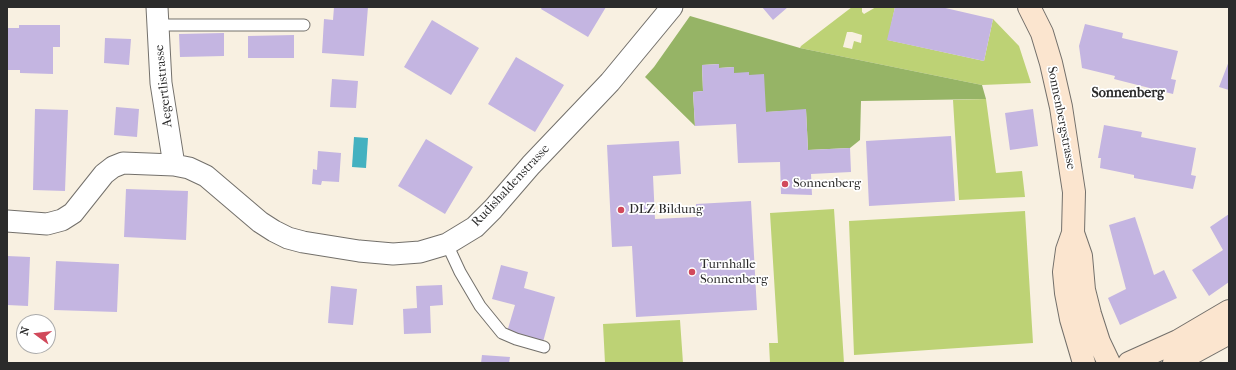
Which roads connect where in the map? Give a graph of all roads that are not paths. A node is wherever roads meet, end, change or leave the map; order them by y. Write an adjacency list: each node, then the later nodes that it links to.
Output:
1 (672, 7): 8 (street, Rudishaldenstrasse)
2 (1029, 7): 7 (main road, Sonnenbergstrasse)
3 (158, 16): 4 (lane); 5 (street, Aegertlistrasse)
4 (304, 25)
5 (174, 166): 6 (street, Rudishaldenstrasse); 8 (street, Rudishaldenstrasse)
6 (7, 221)
7 (1073, 233): 12 (main road, Sonnenbergstrasse); 13 (main road, Sonnenbergstrasse)
8 (447, 244): 11 (lane)
9 (1229, 311): 14 (main road)
10 (1229, 333): 15 (main road)
11 (544, 347)
12 (1084, 363)
13 (1109, 363)
14 (1129, 363)
15 (1174, 363)

